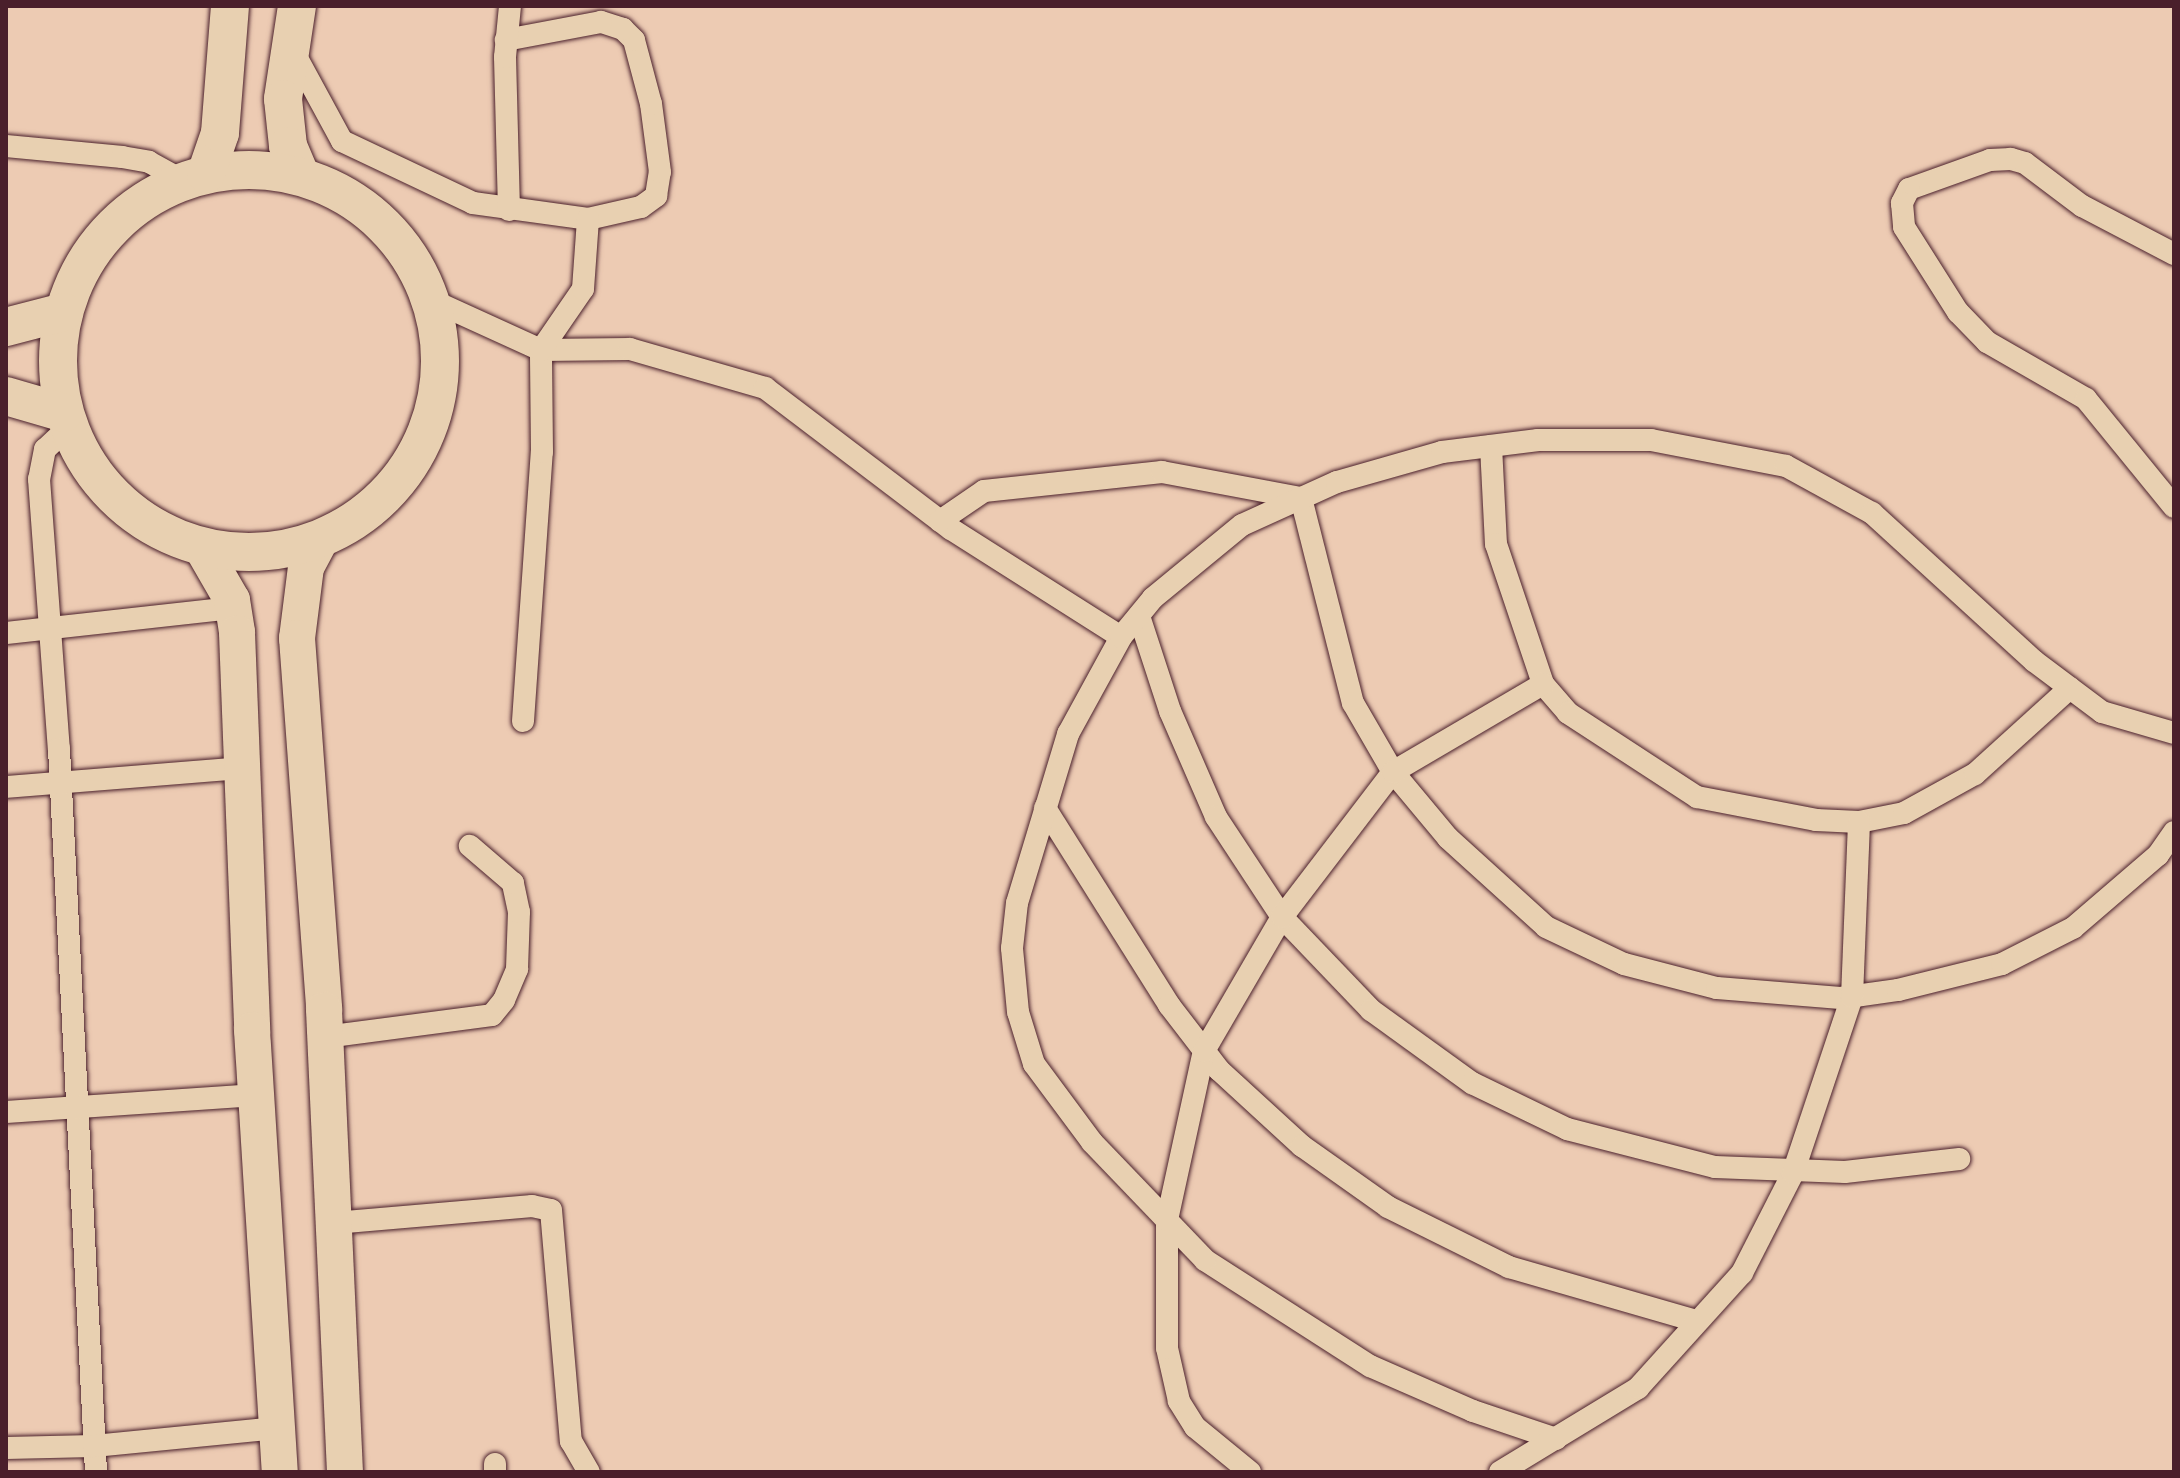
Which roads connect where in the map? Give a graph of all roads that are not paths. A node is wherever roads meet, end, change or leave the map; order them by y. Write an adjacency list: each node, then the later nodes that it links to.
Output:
1 (230, 6): 8 (highway)
2 (297, 6): 5 (highway)
3 (510, 6): 4 (street)
4 (506, 40): 9 (street); 10 (street)
5 (291, 47): 7 (highway); 9 (street)
6 (6, 146): 8 (street)
7 (301, 176): 8 (highway); 12 (highway)
8 (194, 177): 13 (highway)
9 (509, 210): 10 (street)
10 (588, 219): 15 (street)
11 (2174, 254): 20 (street)
12 (429, 299): 15 (street); 22 (highway)
13 (64, 312): 14 (highway); 17 (highway)
14 (6, 327)
15 (541, 350): 21 (street); 31 (street)
16 (6, 396): 17 (highway)
17 (67, 419): 23 (highway); 26 (street)
18 (1491, 446): 19 (street); 29 (street); 30 (street)
19 (1301, 498): 21 (street); 25 (street); 34 (street)
20 (2174, 507)
21 (940, 521): 28 (street)
22 (321, 539): 23 (highway); 43 (main road)
23 (202, 548): 24 (main road)
24 (233, 608): 26 (street); 33 (main road)
25 (1139, 616): 28 (street); 41 (street)
26 (49, 630): 27 (street); 35 (street)
27 (6, 633)
28 (1121, 637): 37 (street)
29 (1543, 684): 34 (street); 38 (street)
30 (2070, 688): 32 (street); 38 (street)
31 (523, 721)
32 (2174, 733)
33 (242, 768): 35 (street); 45 (main road)
34 (1393, 772): 41 (street); 42 (street)
35 (60, 784): 36 (street); 46 (street)
36 (6, 787)
37 (1045, 808): 44 (street); 50 (street)
38 (1859, 822): 42 (street)
39 (2174, 832): 42 (street)
40 (470, 846): 43 (street)
41 (1282, 917): 44 (street); 49 (street)
42 (1852, 997): 49 (street)
43 (325, 1037): 51 (main road)
44 (1204, 1051): 50 (street); 52 (street)
45 (256, 1095): 46 (street); 53 (main road)
46 (75, 1108): 47 (street); 55 (street)
47 (6, 1112)
48 (1959, 1159): 49 (street)
49 (1793, 1173): 52 (street)
50 (1167, 1220): 54 (street); 61 (street)
51 (334, 1223): 59 (main road); 60 (street)
52 (1696, 1321): 54 (street)
53 (277, 1428): 55 (street); 58 (main road)
54 (1556, 1439): 62 (street)
55 (94, 1446): 56 (street); 57 (street)
56 (6, 1448)
57 (96, 1472)
58 (280, 1472)
59 (345, 1472)
60 (589, 1472)
61 (1250, 1472)
62 (1500, 1472)

